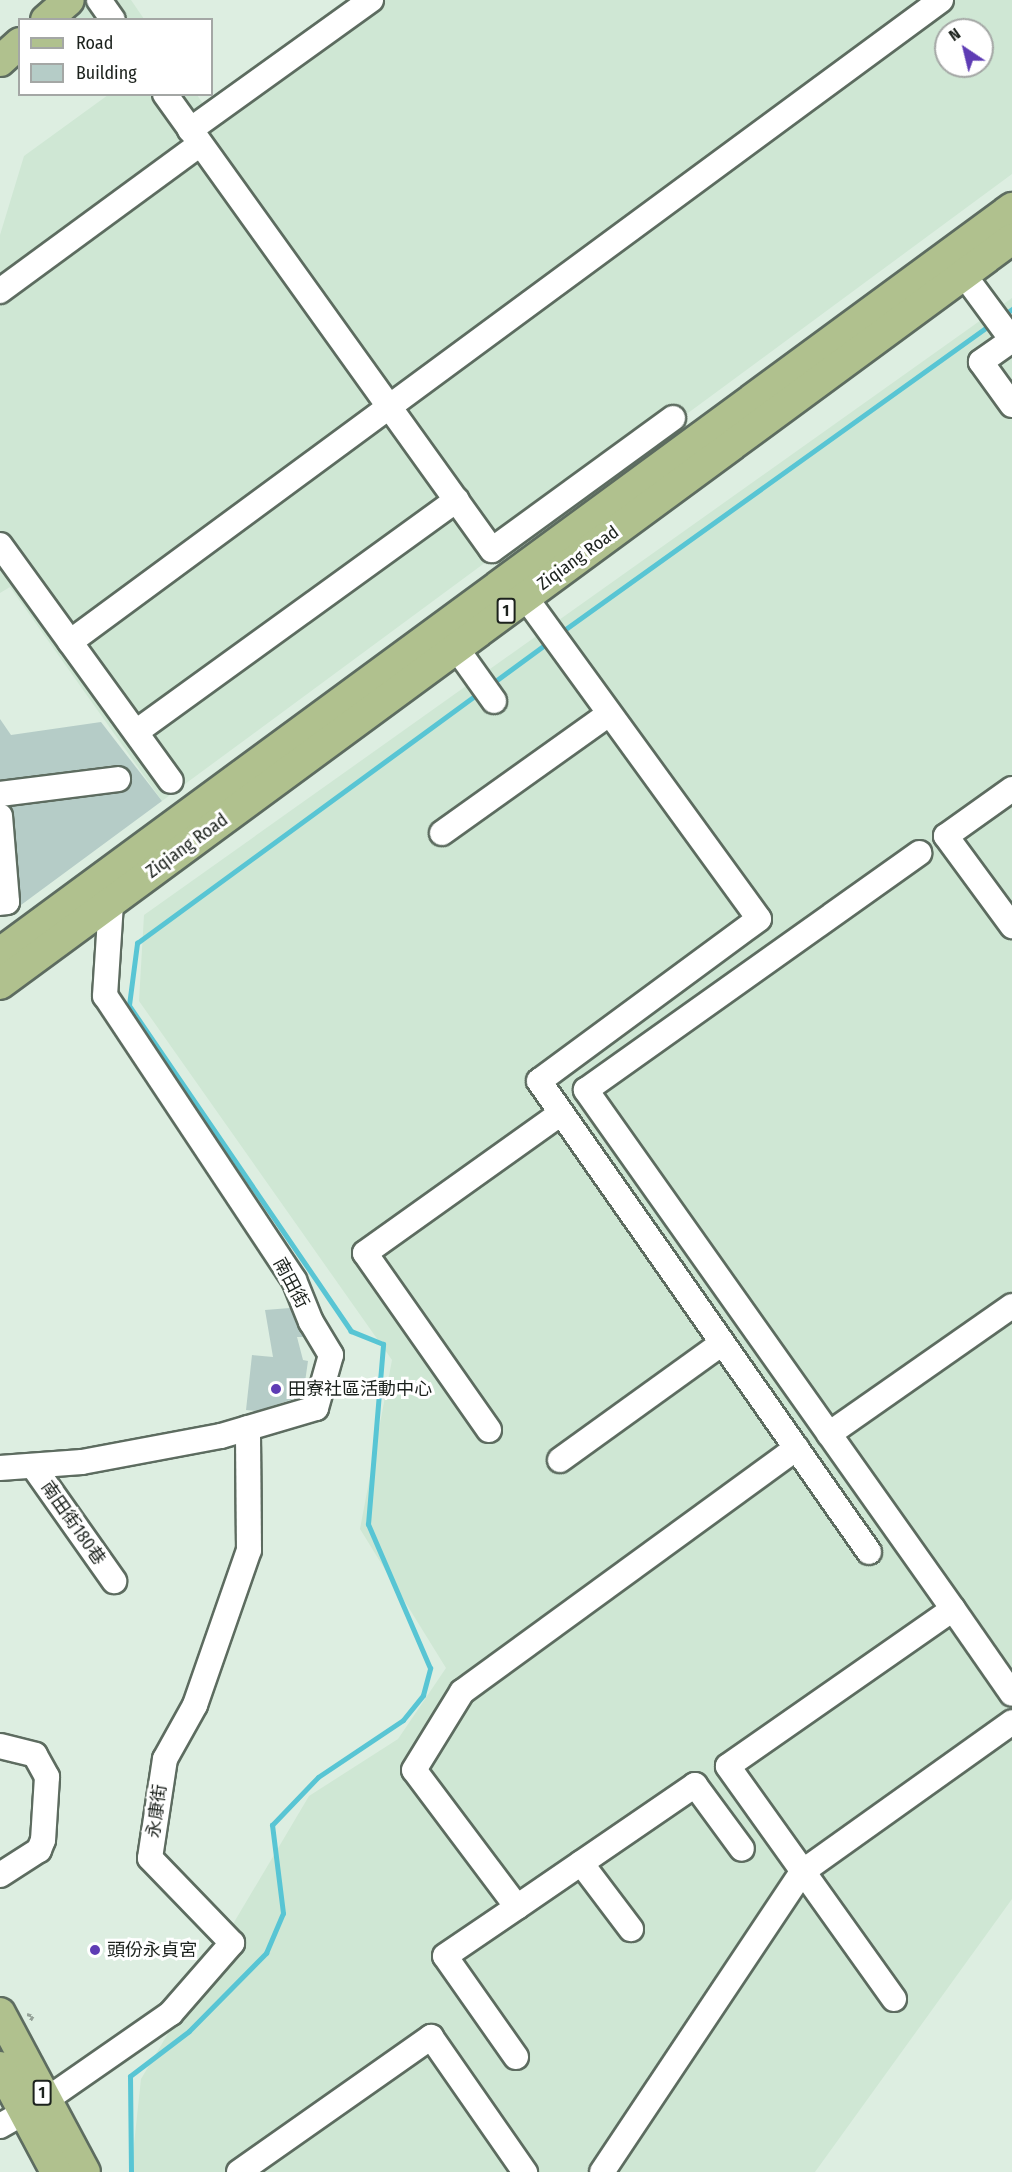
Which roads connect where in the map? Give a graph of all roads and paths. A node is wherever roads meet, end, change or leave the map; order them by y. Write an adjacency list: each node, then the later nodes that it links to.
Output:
1 (69, 0): 5 (main road)
2 (99, 0): 6 (lane)
3 (371, 0): 10 (lane)
4 (941, 0): 17 (lane)
5 (48, 18)
6 (112, 18)
7 (18, 45): 8 (main road)
8 (0, 61)
9 (166, 96): 10 (lane)
10 (195, 137): 14 (lane); 17 (lane)
11 (1012, 208): 13 (main road, Ziqiang Road / 1)
12 (1012, 239): 13 (main road, Ziqiang Road / 1)
13 (957, 265): 15 (lane); 21 (main road, Ziqiang Road / 1)
14 (0, 291)
15 (1012, 340): 16 (lane)
16 (1012, 405)
17 (390, 407): 19 (lane); 22 (lane)
18 (673, 418): 19 (lane)
19 (457, 500): 26 (lane)
20 (0, 545): 22 (lane)
21 (519, 587): 23 (main road, Ziqiang Road / 1); 25 (lane)
22 (70, 642): 26 (lane)
23 (457, 648): 24 (lane); 34 (main road, Ziqiang Road / 1)
24 (494, 701)
25 (609, 714): 32 (lane); 39 (lane)
26 (136, 732): 28 (lane)
27 (118, 779): 30 (lane)
28 (171, 781)
29 (1012, 789): 36 (lane)
30 (0, 794)
31 (0, 816): 35 (lane)
32 (442, 832)
33 (919, 853): 44 (lane)
34 (104, 893): 37 (main road, Ziqiang Road / 1); 38 (main road, Ziqiang Road / 1); 42 (lane, 南田街)
35 (0, 903)
36 (1012, 926)
37 (0, 953)
38 (0, 984)
39 (561, 1113): 41 (lane); 43 (lane)
40 (1012, 1306): 44 (lane)
41 (722, 1343): 45 (lane); 46 (lane)
42 (248, 1428): 47 (lane, 南田街); 65 (lane, 永康街)
43 (489, 1430)
44 (829, 1434): 51 (lane)
45 (796, 1448): 49 (lane); 59 (lane)
46 (560, 1460)
47 (33, 1466): 48 (lane, 南田街); 50 (lane, 南田街180巷)
48 (0, 1468)
49 (869, 1552)
50 (114, 1581)
51 (953, 1609): 52 (lane); 57 (lane)
52 (1012, 1694)
53 (1012, 1722): 57 (lane)
54 (0, 1746): 58 (lane)
55 (742, 1849): 56 (lane)
56 (581, 1863): 59 (lane); 60 (lane)
57 (802, 1872): 61 (lane); 70 (lane)
58 (0, 1875)
59 (517, 1907): 63 (lane)
60 (631, 1929)
61 (894, 1999)
62 (0, 2013): 65 (main road, 1)
63 (516, 2057)
64 (0, 2067): 65 (main road, 1)
65 (23, 2112): 66 (main road, 1); 67 (main road, 1)
66 (56, 2172)
67 (85, 2172)
68 (239, 2172): 69 (lane)
69 (525, 2172)
70 (602, 2172)

